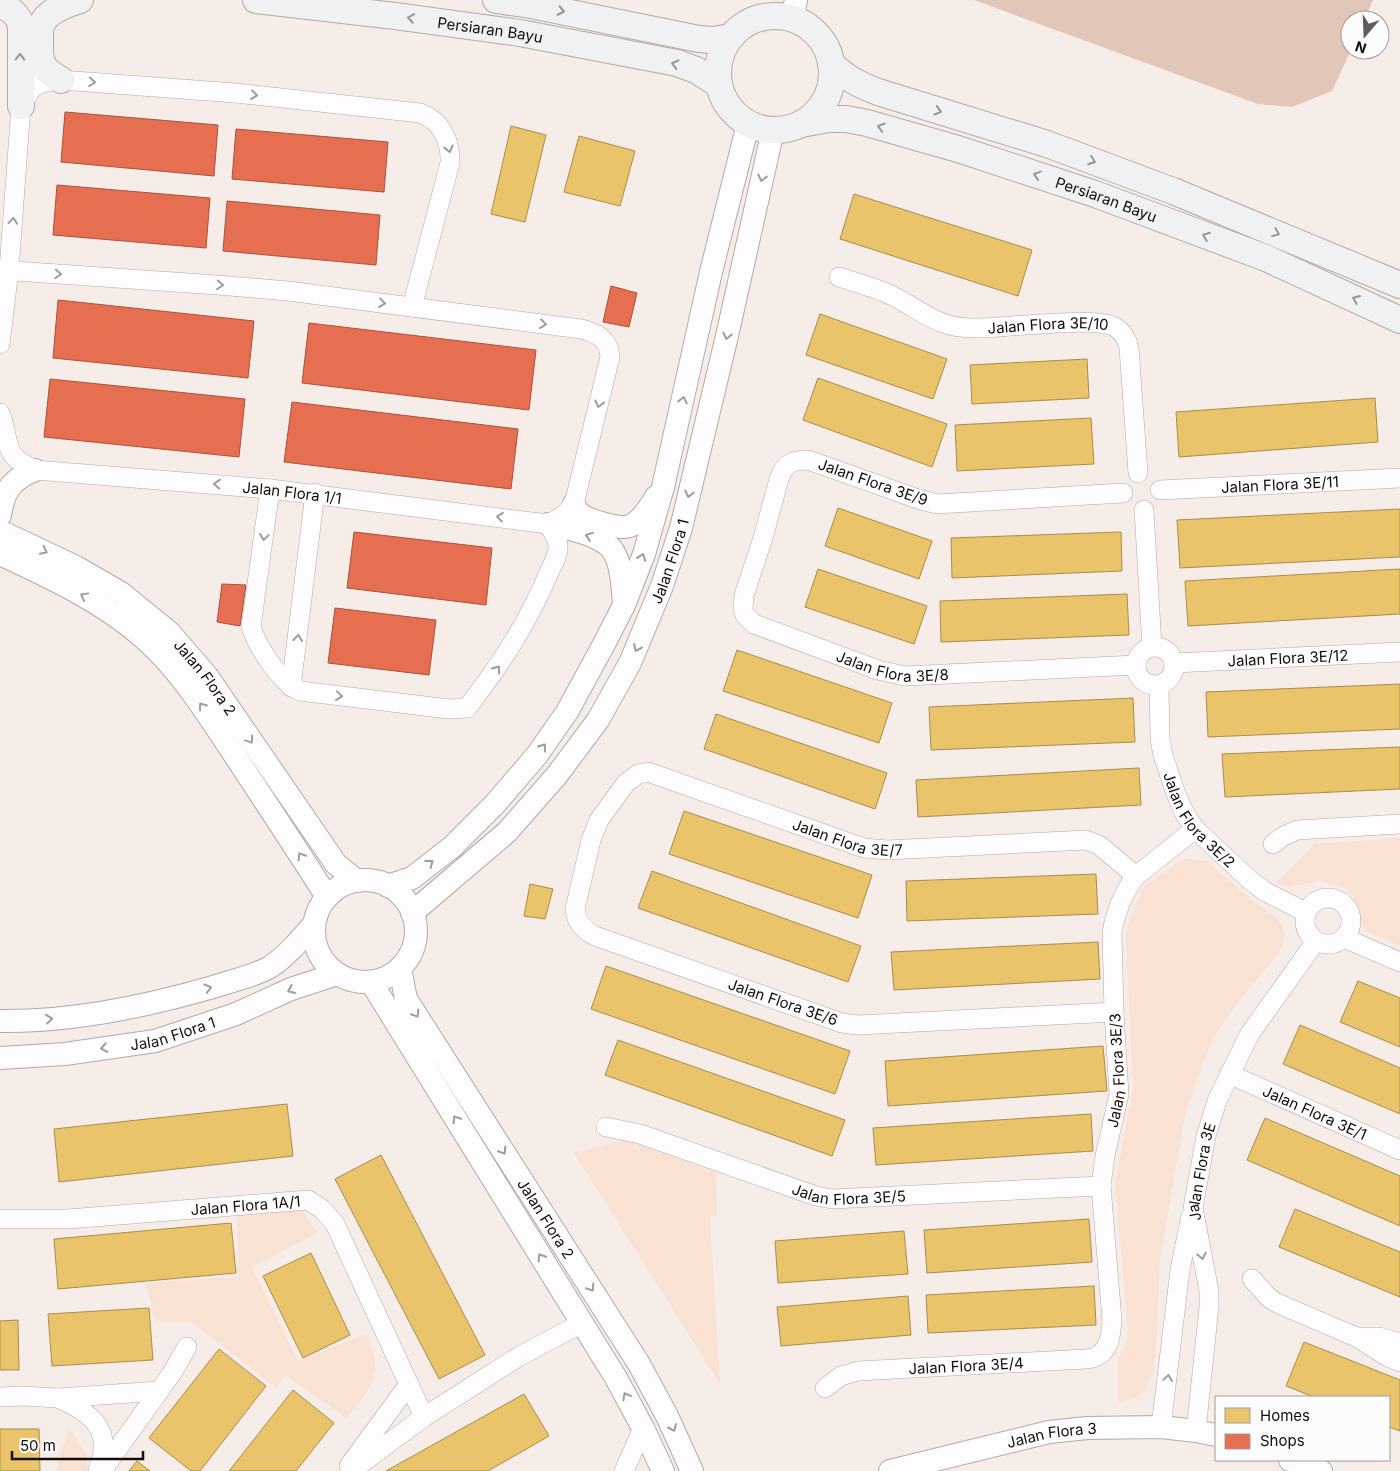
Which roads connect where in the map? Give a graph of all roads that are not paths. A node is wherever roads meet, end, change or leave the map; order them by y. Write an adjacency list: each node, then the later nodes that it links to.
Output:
1 (80, 0): 8 (main road)
2 (256, 0): 9 (main road, Persiaran Bayu, one-way to 2)
3 (496, 0): 6 (main road, Persiaran Bayu, one-way to 6)
4 (0, 4): 10 (main road, one-way to 4)
5 (794, 10): 6 (main road, Persiaran Bayu); 7 (main road, Persiaran Bayu)
6 (731, 37): 9 (main road, Persiaran Bayu)
7 (831, 63): 12 (main road, Persiaran Bayu); 16 (main road, Persiaran Bayu, one-way to 16)
8 (61, 80): 10 (street); 17 (street, one-way to 17)
9 (718, 84): 11 (main road, Persiaran Bayu)
10 (20, 106): 14 (street, one-way to 10)
11 (748, 124): 13 (main road, Persiaran Bayu); 24 (street, Jalan Flora 1, one-way to 11)
12 (801, 124): 13 (main road, Persiaran Bayu); 18 (main road, Persiaran Bayu, one-way to 12)
13 (773, 130): 51 (street, Jalan Flora 1, one-way to 51)
14 (5, 270): 17 (street, one-way to 17); 19 (street)
15 (839, 277): 22 (street, Jalan Flora 3E/10)
16 (1400, 285)
17 (412, 307): 29 (street, one-way to 29)
18 (1400, 320)
19 (0, 344)
20 (0, 413): 21 (street)
21 (35, 470): 25 (street, Jalan Flora 1/1, one-way to 21); 31 (street)
22 (1138, 473): 26 (street); 28 (street)
23 (1400, 478): 26 (street, Jalan Flora 3E/11)
24 (663, 487): 29 (street); 36 (street, Jalan Flora 1, one-way to 24)
25 (270, 489): 27 (street, Jalan Flora 1/1); 42 (street, one-way to 42)
26 (1160, 490): 30 (street)
27 (315, 493): 32 (street, Jalan Flora 1/1, one-way to 27); 42 (street, one-way to 27)
28 (1123, 493): 30 (street); 34 (street, Jalan Flora 3E/9)
29 (574, 504): 32 (street)
30 (1144, 510): 37 (street)
31 (0, 515)
32 (548, 524): 36 (street, one-way to 32); 42 (street, one-way to 32)
33 (0, 531): 48 (street, Jalan Flora 2, one-way to 48)
34 (764, 533): 40 (street, Jalan Flora 3E/8)
35 (0, 554): 50 (street, Jalan Flora 2, one-way to 35)
36 (624, 605): 49 (street, Jalan Flora 1, one-way to 36)
37 (1152, 647): 39 (street); 40 (street)
38 (1400, 652): 39 (street, Jalan Flora 3E/12)
39 (1174, 664): 41 (street)
40 (1136, 665): 41 (street)
41 (1159, 685): 44 (street, Jalan Flora 3E/2)
42 (292, 687)
43 (1400, 824): 46 (street)
44 (1195, 829): 47 (street, Jalan Flora 3E/3); 52 (street, Jalan Flora 3E/2)
45 (591, 840): 47 (street, Jalan Flora 3E/7); 60 (street, Jalan Flora 3E/6)
46 (1273, 844)
47 (1136, 876): 60 (street, Jalan Flora 3E/3)
48 (357, 881): 49 (street); 50 (street)
49 (388, 886): 51 (street)
50 (327, 898): 53 (street)
51 (412, 913): 57 (street)
52 (1307, 913): 54 (street); 55 (street)
53 (314, 924): 58 (street); 61 (street, one-way to 53)
54 (1344, 938): 55 (street); 56 (street)
55 (1316, 940): 63 (street, Jalan Flora 3E)
56 (1400, 962)
57 (400, 968): 59 (street); 92 (street, Jalan Flora 2, one-way to 92)
58 (337, 974): 59 (street); 62 (street, Jalan Flora 1, one-way to 62)
59 (371, 982): 70 (street, Jalan Flora 2, one-way to 59)
60 (1114, 1012): 66 (street, Jalan Flora 3E/3)
61 (0, 1021)
62 (0, 1058)
63 (1229, 1074): 65 (street, Jalan Flora 3E/1); 67 (street, Jalan Flora 3E)
64 (606, 1127): 66 (street, Jalan Flora 3E/5)
65 (1400, 1150)
66 (1101, 1186): 73 (street, Jalan Flora 3E/3)
67 (1193, 1208): 82 (street, one-way to 67); 84 (street, Jalan Flora 3E, one-way to 84)
68 (0, 1219): 76 (street, Jalan Flora 1A/1)
69 (1252, 1279): 71 (street)
70 (582, 1323): 81 (street); 83 (street, Jalan Flora 2, one-way to 70)
71 (1356, 1337): 72 (street); 75 (street)
72 (1400, 1343)
73 (1108, 1345): 77 (street, Jalan Flora 3E/4)
74 (187, 1348): 78 (street)
75 (1400, 1362)
76 (409, 1384): 81 (street, Jalan Flora 1A/1); 88 (street)
77 (825, 1388)
78 (159, 1391): 80 (street); 87 (street)
79 (0, 1397): 80 (street)
80 (58, 1398): 86 (street)
81 (424, 1417): 89 (street)
82 (1161, 1426): 84 (street, Jalan Flora 3); 93 (street, Jalan Flora 3)
83 (643, 1428): 90 (street); 91 (street, Jalan Flora 2)
84 (1206, 1433)
85 (1293, 1461): 94 (street)
86 (98, 1471)
87 (102, 1471)
88 (344, 1471)
89 (351, 1471)
90 (624, 1471)
91 (663, 1471)
92 (692, 1471)
93 (890, 1471)
94 (1321, 1471)

